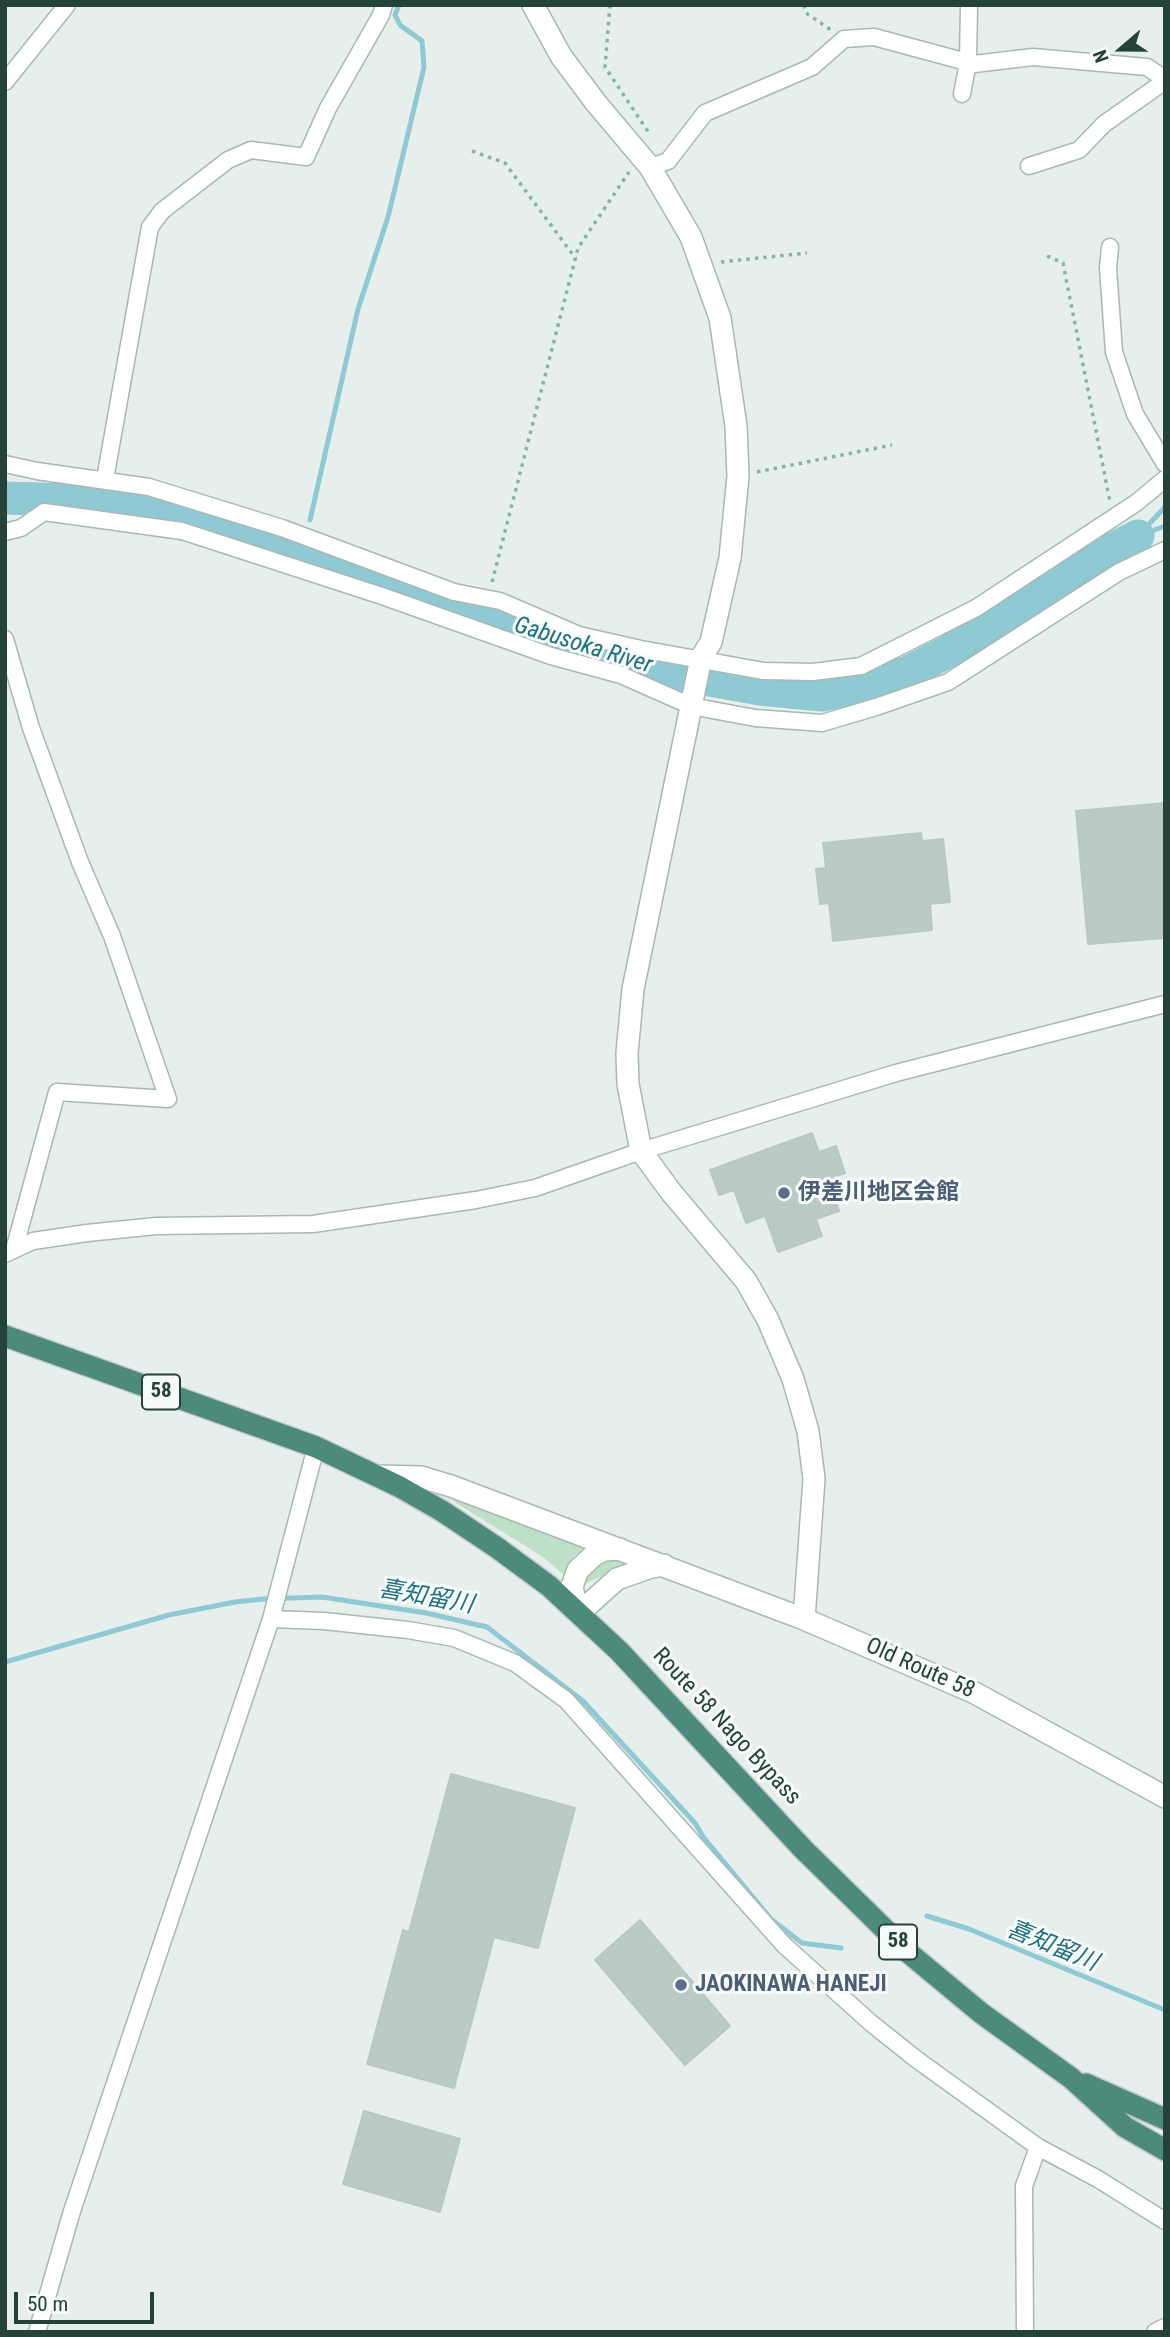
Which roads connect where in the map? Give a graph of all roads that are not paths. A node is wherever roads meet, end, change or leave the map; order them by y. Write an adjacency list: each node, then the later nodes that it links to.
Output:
1 (67, 5): 7 (street)
2 (384, 5): 14 (street)
3 (533, 5): 9 (street)
4 (969, 5): 5 (street)
5 (968, 62): 6 (street); 8 (street); 9 (street)
6 (1165, 80): 10 (street)
7 (5, 82)
8 (961, 94)
9 (653, 161): 19 (street)
10 (1029, 166)
11 (1110, 247): 13 (street)
12 (5, 464): 14 (street)
13 (1165, 464)
14 (105, 479): 19 (street)
15 (1165, 479): 19 (street)
16 (5, 532): 20 (street)
17 (1165, 550): 20 (street)
18 (5, 639): 23 (street)
19 (700, 660): 20 (street)
20 (692, 700): 22 (street)
21 (1165, 1004): 22 (street)
22 (641, 1151): 23 (street); 31 (street)
23 (9, 1252)
24 (5, 1336): 25 (highway, 58)
25 (316, 1447): 26 (highway, Route 58 Nago Bypass / 58); 30 (street)
26 (377, 1476): 27 (street, Old Route 58); 29 (highway, Route 58 Nago Bypass / 58)
27 (622, 1549): 28 (street, Old Route 58); 29 (street)
28 (664, 1565): 29 (street); 31 (street, Old Route 58)
29 (579, 1613): 33 (highway, Route 58 Nago Bypass / 58)
30 (272, 1615): 35 (street); 39 (street)
31 (803, 1619): 32 (street, Old Route 58)
32 (1165, 1797)
33 (1071, 2078): 34 (highway, Route 58 Nago Bypass / 58); 36 (highway, Route 58 Nago Bypass / 58)
34 (1165, 2119)
35 (1038, 2147): 37 (street); 40 (street)
36 (1165, 2150)
37 (1165, 2221)
38 (1165, 2327): 41 (street)
39 (37, 2332)
40 (1025, 2332)
41 (1155, 2332)

